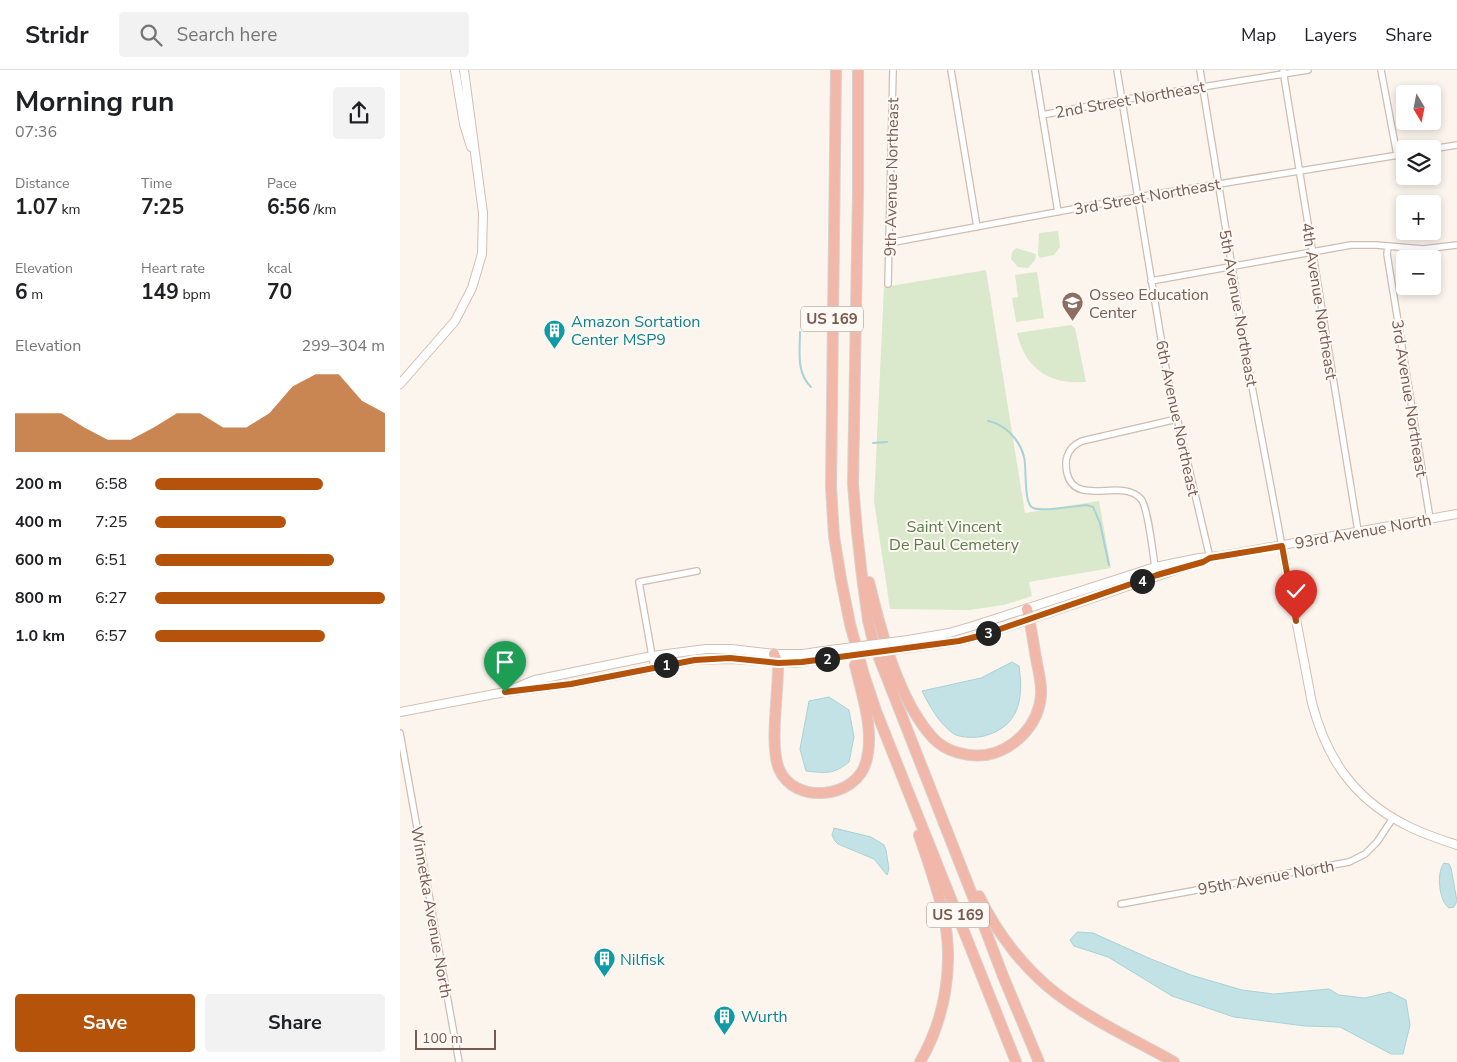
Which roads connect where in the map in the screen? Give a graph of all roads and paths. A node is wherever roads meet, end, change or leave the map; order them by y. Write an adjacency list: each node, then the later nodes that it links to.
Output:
1 (455, 70): 20 (street)
2 (464, 70): 20 (street)
3 (836, 70): 44 (highway, US 169)
4 (858, 70): 38 (highway, US 169)
5 (893, 70): 26 (street, 9th Avenue Northeast)
6 (951, 70): 25 (street)
7 (1035, 70): 15 (street)
8 (1117, 70): 14 (street, 6th Avenue Northeast)
9 (1200, 70): 13 (street, 5th Avenue Northeast)
10 (1308, 70): 12 (street, 2nd Street Northeast)
11 (1381, 70): 18 (street)
12 (1283, 72): 13 (street, 2nd Street Northeast); 21 (street, 4th Avenue Northeast)
13 (1203, 87): 14 (street, 2nd Street Northeast); 22 (street, 5th Avenue Northeast)
14 (1122, 100): 15 (street, 2nd Street Northeast); 23 (street, 6th Avenue Northeast)
15 (1042, 115): 24 (street)
16 (1457, 145): 17 (street)
17 (1441, 148)
18 (1396, 150)
19 (1396, 155): 21 (street, 3rd Street Northeast)
20 (476, 166): 33 (street)
21 (1299, 171): 22 (street, 3rd Street Northeast); 29 (street, 4th Avenue Northeast)
22 (1218, 184): 23 (street, 3rd Street Northeast); 30 (street, 5th Avenue Northeast)
23 (1138, 197): 24 (street, 3rd Street Northeast); 31 (street, 6th Avenue Northeast)
24 (1058, 212): 25 (street, 3rd Street Northeast)
25 (977, 227): 26 (street, 3rd Street Northeast)
26 (889, 243): 32 (street, 9th Avenue Northeast)
27 (1457, 245): 28 (street)
28 (1388, 247): 29 (street); 36 (street, 3rd Avenue Northeast)
29 (1312, 252): 30 (street); 37 (street, 4th Avenue Northeast)
30 (1232, 266): 31 (street); 39 (street, 5th Avenue Northeast)
31 (1151, 281): 34 (street, 6th Avenue Northeast)
32 (888, 284)
33 (400, 384)
34 (1177, 419): 40 (street, 6th Avenue Northeast); 41 (street)
35 (1457, 514): 36 (street, 93rd Avenue North)
36 (1430, 519): 37 (street, 93rd Avenue North)
37 (1358, 531): 39 (street, 93rd Avenue North)
38 (857, 532): 43 (highway); 52 (highway, US 169)
39 (1282, 546): 40 (street, 93rd Avenue North); 53 (street)
40 (1210, 558): 41 (street, 93rd Avenue North); 43 (street, 93rd Avenue North)
41 (1155, 567): 43 (street, 93rd Avenue North)
42 (697, 571): 45 (street)
43 (1028, 614): 46 (street, 93rd Avenue North, bridge)
44 (850, 624): 46 (highway); 51 (highway, US 169)
45 (652, 656): 46 (street, 93rd Avenue North); 47 (street); 48 (street, 93rd Avenue North)
46 (776, 658): 47 (street, 93rd Avenue North)
47 (654, 668): 48 (street, 93rd Avenue North)
48 (505, 692): 49 (street, 93rd Avenue North)
49 (400, 712)
50 (400, 733): 57 (street, Winnetka Avenue North)
51 (901, 772): 56 (highway); 58 (highway, US 169)
52 (936, 803): 59 (highway, US 169); 60 (highway)
53 (1393, 818): 54 (street); 55 (street, 95th Avenue North)
54 (1457, 845)
55 (1121, 904)
56 (920, 1060)
57 (459, 1062)
58 (1016, 1062)
59 (1039, 1062)
60 (1174, 1062)

